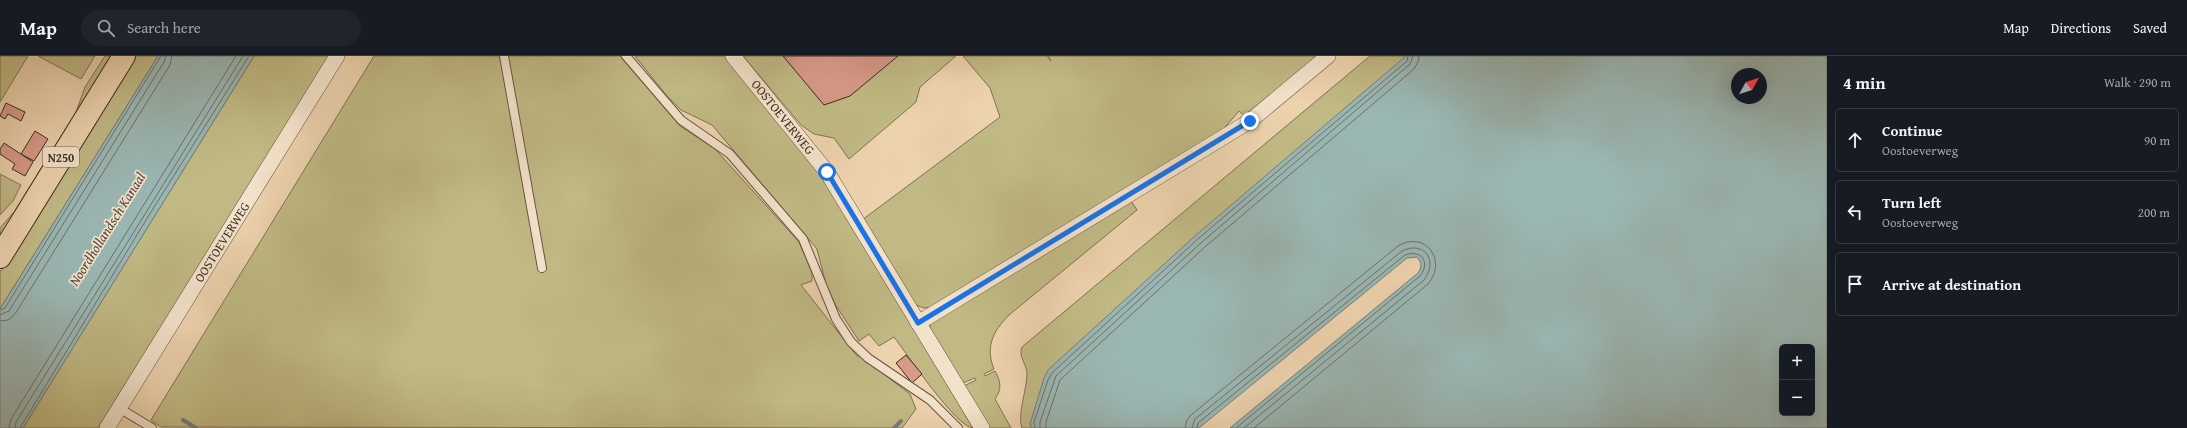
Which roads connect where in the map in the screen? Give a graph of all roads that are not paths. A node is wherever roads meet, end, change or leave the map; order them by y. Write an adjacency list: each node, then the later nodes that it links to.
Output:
1 (124, 56): 7 (main road, N250)
2 (337, 56): 10 (street, OOSTOEVERWEG)
3 (504, 56): 8 (lane)
4 (626, 56): 13 (lane)
5 (733, 56): 9 (street, OOSTOEVERWEG)
6 (1328, 56): 9 (street)
7 (0, 257)
8 (542, 268)
9 (918, 323): 14 (street, OOSTOEVERWEG)
10 (119, 408): 11 (street, OOSTOEVERWEG); 12 (lane)
11 (107, 428)
12 (152, 428)
13 (958, 428)
14 (982, 428)

